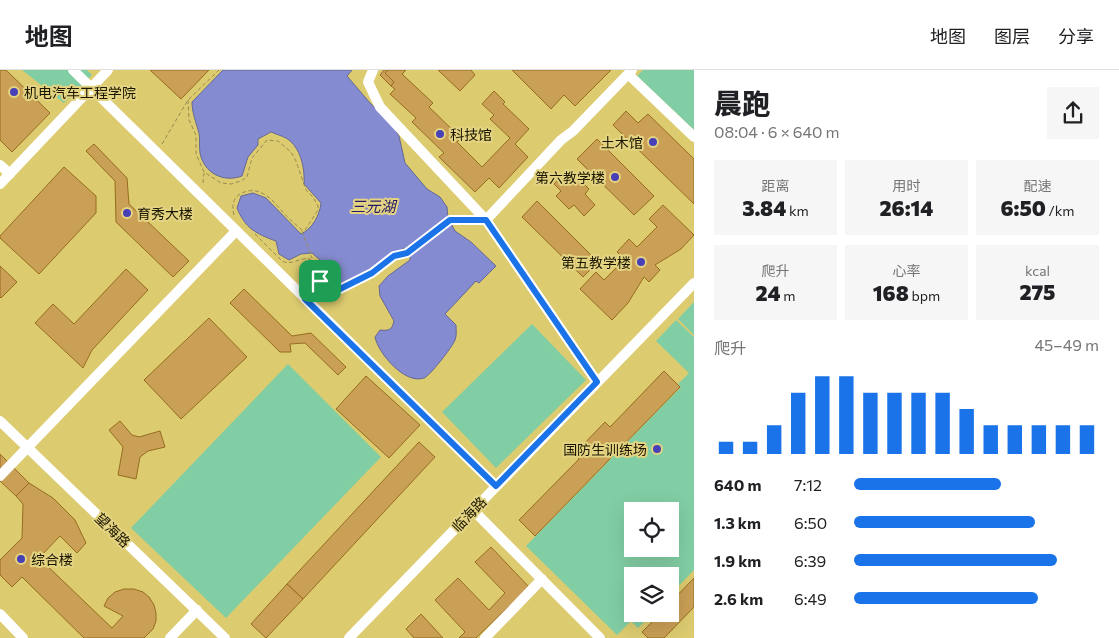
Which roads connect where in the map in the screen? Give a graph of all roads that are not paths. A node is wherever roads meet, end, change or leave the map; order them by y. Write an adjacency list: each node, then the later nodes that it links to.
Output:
1 (73, 70): 5 (street)
2 (108, 70): 5 (street)
3 (373, 70): 10 (street)
4 (631, 73): 6 (street); 10 (street)
5 (90, 87): 8 (street); 11 (street)
6 (694, 138)
7 (0, 165): 8 (street)
8 (10, 174): 9 (street)
9 (0, 184)
10 (486, 220): 13 (street)
11 (236, 231): 15 (street); 17 (street)
12 (694, 283): 13 (street, 临海路)
13 (597, 382): 17 (street, 临海路)
14 (0, 421): 15 (street, 望海路)
15 (28, 448): 16 (street); 20 (street, 望海路)
16 (0, 476)
17 (496, 486): 18 (street, 临海路)
18 (473, 510): 19 (street); 25 (street, 临海路)
19 (542, 579): 26 (street); 27 (street)
20 (197, 610): 23 (street); 24 (street, 望海路)
21 (0, 614): 22 (street)
22 (23, 638)
23 (170, 638)
24 (226, 638)
25 (349, 638)
26 (485, 638)
27 (600, 638)

